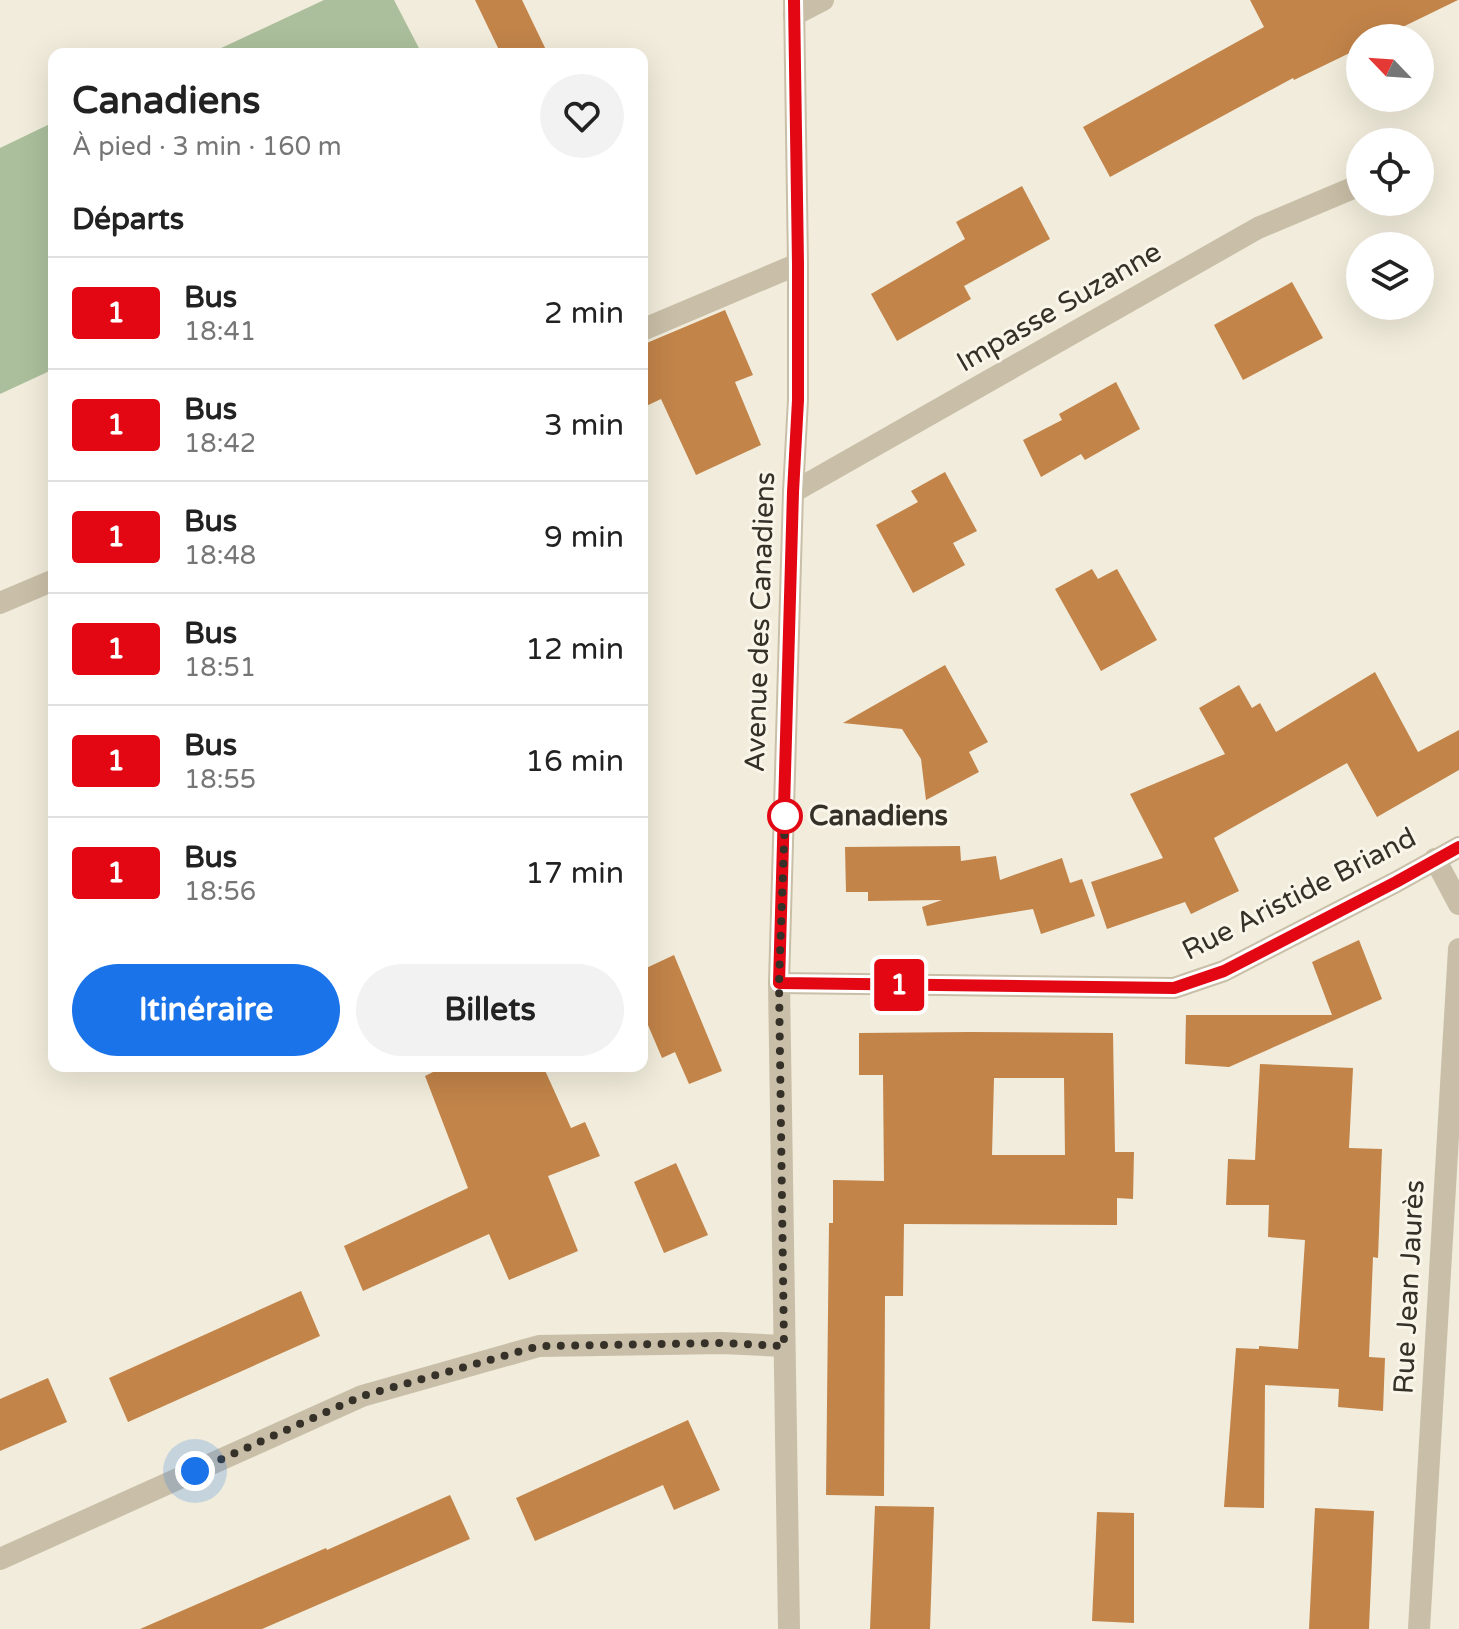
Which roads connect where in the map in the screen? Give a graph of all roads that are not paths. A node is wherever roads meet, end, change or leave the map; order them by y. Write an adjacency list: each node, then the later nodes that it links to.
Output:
1 (823, 0): 2 (street)
2 (794, 8): 4 (street, Avenue des Canadiens)
3 (1346, 191): 6 (street, Impasse Suzanne)
4 (798, 264): 5 (street); 6 (street, Avenue des Canadiens)
5 (648, 327)
6 (793, 492): 13 (street, Avenue des Canadiens)
7 (48, 583): 8 (street)
8 (0, 603)
9 (1459, 847): 10 (street, Rue Aristide Briand)
10 (1435, 859): 11 (street); 13 (street, Rue Aristide Briand)
11 (1459, 904)
12 (1459, 949): 17 (street, Rue Jean Jaurès)
13 (779, 983): 14 (street, Avenue des Canadiens)
14 (784, 1346): 15 (street); 16 (street, Avenue des Canadiens)
15 (0, 1559)
16 (789, 1629)
17 (1419, 1629)

